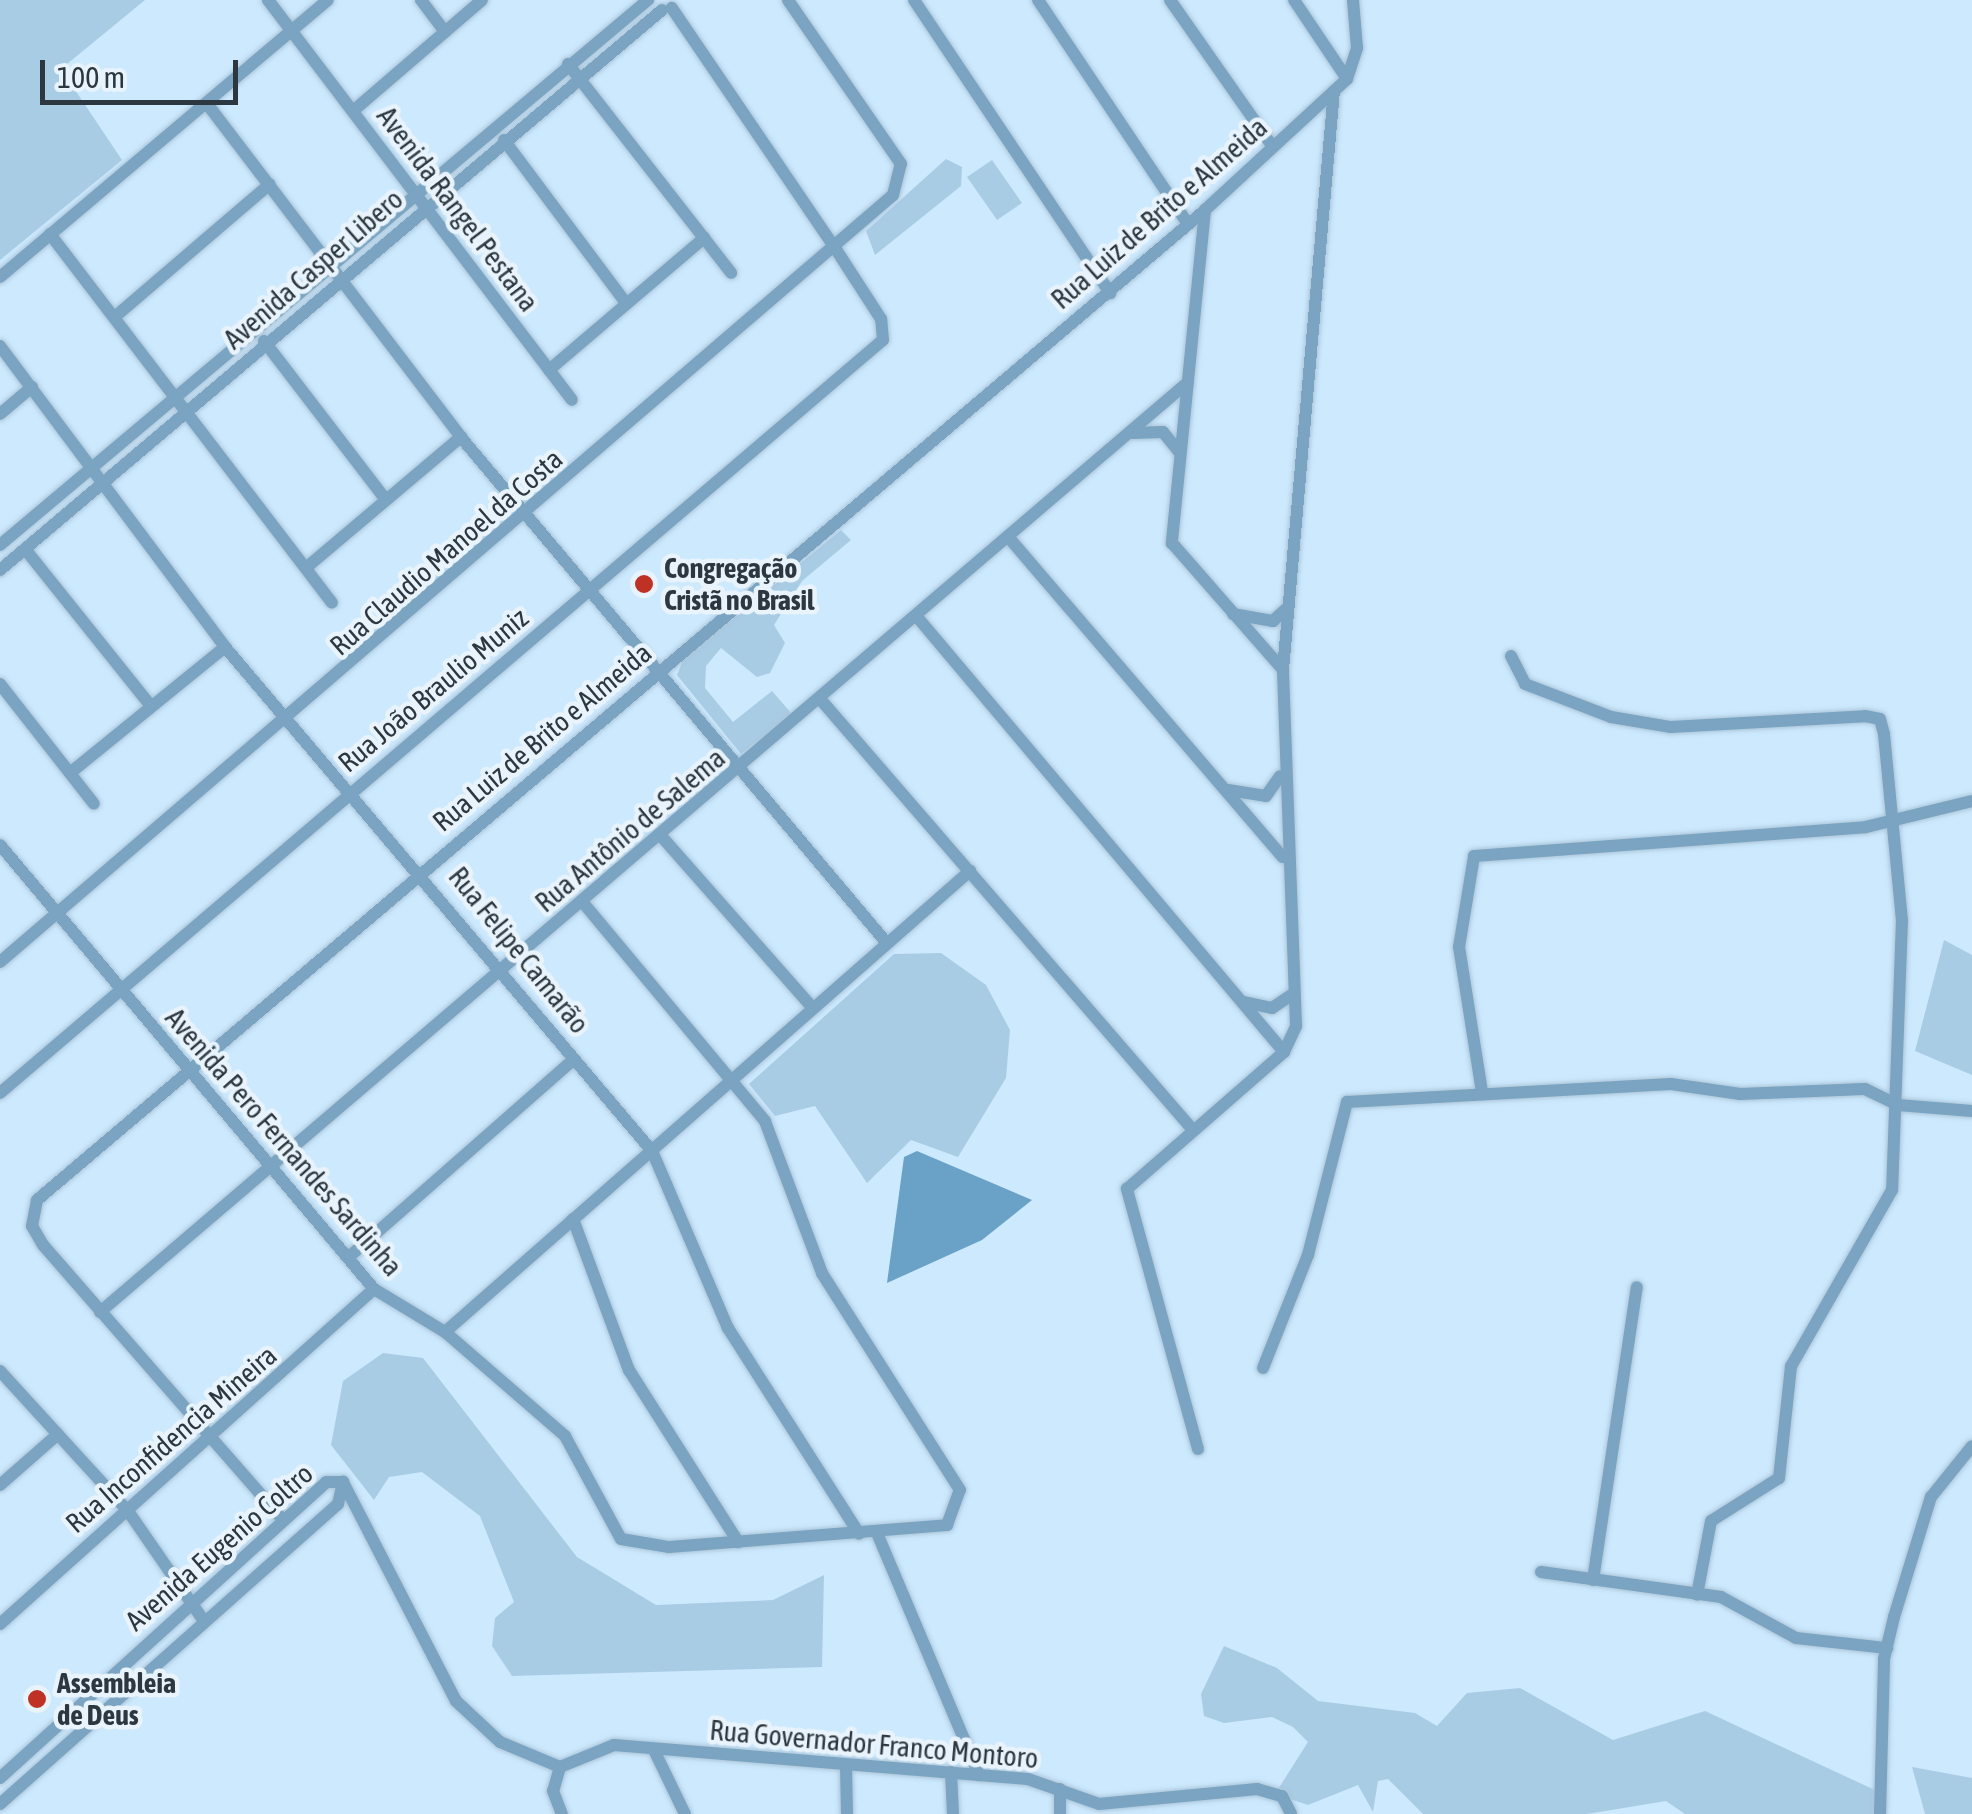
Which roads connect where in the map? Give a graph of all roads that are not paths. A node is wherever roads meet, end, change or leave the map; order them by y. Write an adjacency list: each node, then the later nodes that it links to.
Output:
1 (268, 0): 14 (street, Avenida Rangel Pestana)
2 (328, 0): 14 (street)
3 (421, 0): 13 (street)
4 (482, 0): 13 (street)
5 (649, 0): 12 (street); 15 (street, Avenida Casper Libero)
6 (788, 0): 30 (street, Rua Claudio Manoel da Costa)
7 (914, 0): 35 (street)
8 (1038, 0): 27 (street)
9 (1170, 0): 22 (street)
10 (1294, 0): 16 (street)
11 (1353, 0): 16 (street)
12 (671, 6): 17 (street, Avenida Casper Libero); 30 (street)
13 (445, 32): 20 (street)
14 (294, 33): 19 (street); 20 (street, Avenida Rangel Pestana)
15 (568, 64): 17 (street); 24 (street, Avenida Casper Libero)
16 (1348, 78): 18 (street, Rua Luiz de Brito e Almeida)
17 (580, 79): 21 (street, Avenida Casper Libero); 29 (street)
18 (1334, 91): 22 (street, Rua Luiz de Brito e Almeida); 61 (street)
19 (208, 106): 23 (street); 28 (street)
20 (352, 111): 24 (street, Avenida Rangel Pestana)
21 (504, 140): 25 (street, Avenida Casper Libero); 36 (street)
22 (1273, 147): 26 (street, Rua Luiz de Brito e Almeida)
23 (270, 184): 31 (street); 37 (street)
24 (414, 195): 25 (street, Avenida Rangel Pestana); 31 (street, Avenida Casper Libero)
25 (423, 208): 34 (street, Avenida Casper Libero); 40 (street, Avenida Rangel Pestana)
26 (1205, 210): 27 (street, Rua Luiz de Brito e Almeida); 41 (street)
27 (1188, 224): 35 (street, Rua Luiz de Brito e Almeida)
28 (50, 234): 33 (street); 37 (street)
29 (704, 238): 32 (street); 36 (street)
30 (837, 251): 53 (street, Rua Claudio Manoel da Costa); 59 (street, Rua João Braulio Muniz)
31 (330, 264): 34 (street); 43 (street, Avenida Casper Libero)
32 (731, 273)
33 (0, 277)
34 (340, 278): 38 (street, Avenida Casper Libero); 48 (street)
35 (1110, 293): 67 (street, Rua Luiz de Brito e Almeida)
36 (625, 302): 40 (street)
37 (117, 315): 43 (street)
38 (264, 341): 46 (street, Avenida Casper Libero); 52 (street)
39 (0, 346): 42 (street, Rua Felipe Camarão)
40 (549, 370): 44 (street, Avenida Rangel Pestana)
41 (1188, 382): 47 (street, Rua Antônio de Salema); 49 (street)
42 (32, 386): 45 (street); 50 (street, Rua Felipe Camarão)
43 (174, 399): 46 (street); 50 (street, Avenida Casper Libero)
44 (572, 400)
45 (0, 414)
46 (186, 414): 51 (street, Avenida Casper Libero); 57 (street)
47 (1129, 434): 49 (street); 54 (street, Rua Antônio de Salema)
48 (461, 437): 52 (street); 53 (street)
49 (1181, 456): 62 (street)
50 (92, 464): 51 (street, Rua Felipe Camarão); 55 (street, Avenida Casper Libero)
51 (104, 478): 56 (street, Avenida Casper Libero); 64 (street, Rua Felipe Camarão)
52 (386, 500): 57 (street)
53 (526, 516): 59 (street); 71 (street, Rua Claudio Manoel da Costa)
54 (1010, 539): 63 (street, Rua Antônio de Salema); 75 (street)
55 (0, 545)
56 (25, 549): 58 (street, Avenida Casper Libero); 70 (street)
57 (308, 566): 60 (street)
58 (0, 570)
59 (593, 588): 67 (street); 76 (street, Rua João Braulio Muniz)
60 (332, 602)
61 (1288, 606): 62 (street); 66 (street)
62 (1231, 614): 66 (street)
63 (918, 618): 69 (street, Rua Antônio de Salema); 92 (street)
64 (225, 646): 70 (street); 71 (street, Rua Felipe Camarão)
65 (1511, 656): 79 (street)
66 (1282, 670): 73 (street)
67 (658, 672): 72 (street); 83 (street, Rua Luiz de Brito e Almeida)
68 (0, 684): 74 (street)
69 (821, 700): 72 (street, Rua Antônio de Salema); 84 (street)
70 (150, 705): 74 (street)
71 (287, 721): 76 (street, Rua Felipe Camarão); 86 (street, Rua Claudio Manoel da Costa)
72 (742, 769): 80 (street, Rua Antônio de Salema); 87 (street)
73 (1283, 769): 75 (street); 82 (street)
74 (70, 773): 78 (street)
75 (1225, 788): 82 (street)
76 (354, 790): 83 (street, Rua Felipe Camarão); 90 (street, Rua João Braulio Muniz)
77 (1972, 801): 79 (street)
78 (94, 804)
79 (1886, 824): 99 (street); 100 (street)
80 (662, 836): 85 (street, Rua Antônio de Salema); 93 (street)
81 (0, 845): 86 (street, Avenida Pero Fernandes Sardinha)
82 (1283, 856): 91 (street)
83 (422, 870): 89 (street, Rua Felipe Camarão); 96 (street, Rua Luiz de Brito e Almeida)
84 (970, 871): 87 (street); 102 (street)
85 (584, 904): 89 (street, Rua Antônio de Salema); 97 (street)
86 (56, 912): 88 (street, Rua Claudio Manoel da Costa); 90 (street, Avenida Pero Fernandes Sardinha)
87 (885, 942): 93 (street)
88 (0, 962)
89 (499, 970): 95 (street, Rua Felipe Camarão); 104 (street, Rua Antônio de Salema)
90 (122, 988): 96 (street, Avenida Pero Fernandes Sardinha); 98 (street, Rua João Braulio Muniz)
91 (1294, 993): 92 (street); 94 (street)
92 (1242, 1001): 94 (street)
93 (812, 1007): 97 (street)
94 (1284, 1052): 102 (street)
95 (574, 1058): 103 (street, Rua Felipe Camarão); 106 (street)
96 (191, 1075): 104 (street, Avenida Pero Fernandes Sardinha); 109 (street, Rua Luiz de Brito e Almeida)
97 (730, 1082): 103 (street); 121 (street)
98 (0, 1092)
99 (1482, 1092): 100 (street); 111 (street)
100 (1898, 1105): 101 (street); 126 (street)
101 (1972, 1111)
102 (1193, 1130): 116 (street)
103 (652, 1151): 105 (street); 122 (street, Rua Felipe Camarão)
104 (273, 1168): 106 (street, Avenida Pero Fernandes Sardinha); 109 (street, Rua Antônio de Salema)
105 (573, 1219): 110 (street); 123 (street)
106 (350, 1256): 108 (street, Avenida Pero Fernandes Sardinha)
107 (1637, 1288): 125 (street)
108 (374, 1290): 110 (street, Avenida Pero Fernandes Sardinha); 114 (street, Rua Inconfidencia Mineira)
109 (100, 1312): 114 (street)
110 (445, 1332): 123 (street, Avenida Pero Fernandes Sardinha)
111 (1263, 1368)
112 (0, 1371): 113 (street)
113 (58, 1434): 118 (street); 119 (street)
114 (214, 1441): 119 (street, Rua Inconfidencia Mineira); 120 (street)
115 (1972, 1446): 130 (street)
116 (1198, 1449)
117 (343, 1482): 120 (street, Avenida Eugenio Coltro); 128 (street, Avenida Eugenio Coltro); 135 (street)
118 (0, 1484)
119 (128, 1510): 127 (street); 129 (street, Rua Inconfidencia Mineira)
120 (283, 1520): 127 (street, Avenida Eugenio Coltro)
121 (877, 1533): 122 (street); 137 (street)
122 (858, 1534): 123 (street)
123 (738, 1542)
124 (1541, 1572): 125 (street)
125 (1593, 1580): 126 (street)
126 (1696, 1595): 130 (street)
127 (192, 1601): 128 (street); 131 (street, Avenida Eugenio Coltro)
128 (204, 1621): 133 (street, Avenida Eugenio Coltro)
129 (0, 1624)
130 (1887, 1648): 149 (street)
131 (35, 1746): 133 (street); 138 (street, Avenida Eugenio Coltro)
132 (654, 1750): 134 (street, Rua Governador Franco Montoro); 135 (street, Rua Governador Franco Montoro); 143 (street)
133 (48, 1760): 141 (street, Avenida Eugenio Coltro)
134 (846, 1766): 136 (street, Rua Governador Franco Montoro); 144 (street)
135 (560, 1767): 142 (street)
136 (951, 1772): 137 (street, Rua Governador Franco Montoro); 145 (street)
137 (979, 1776): 139 (street, Rua Governador Franco Montoro)
138 (0, 1778)
139 (1060, 1788): 140 (street, Rua Governador Franco Montoro); 146 (street)
140 (1166, 1797): 147 (street); 148 (street, Rua Governador Franco Montoro)
141 (0, 1804)
142 (562, 1814)
143 (685, 1814)
144 (847, 1814)
145 (953, 1814)
146 (1060, 1814)
147 (1167, 1814)
148 (1291, 1814)
149 (1880, 1814)

